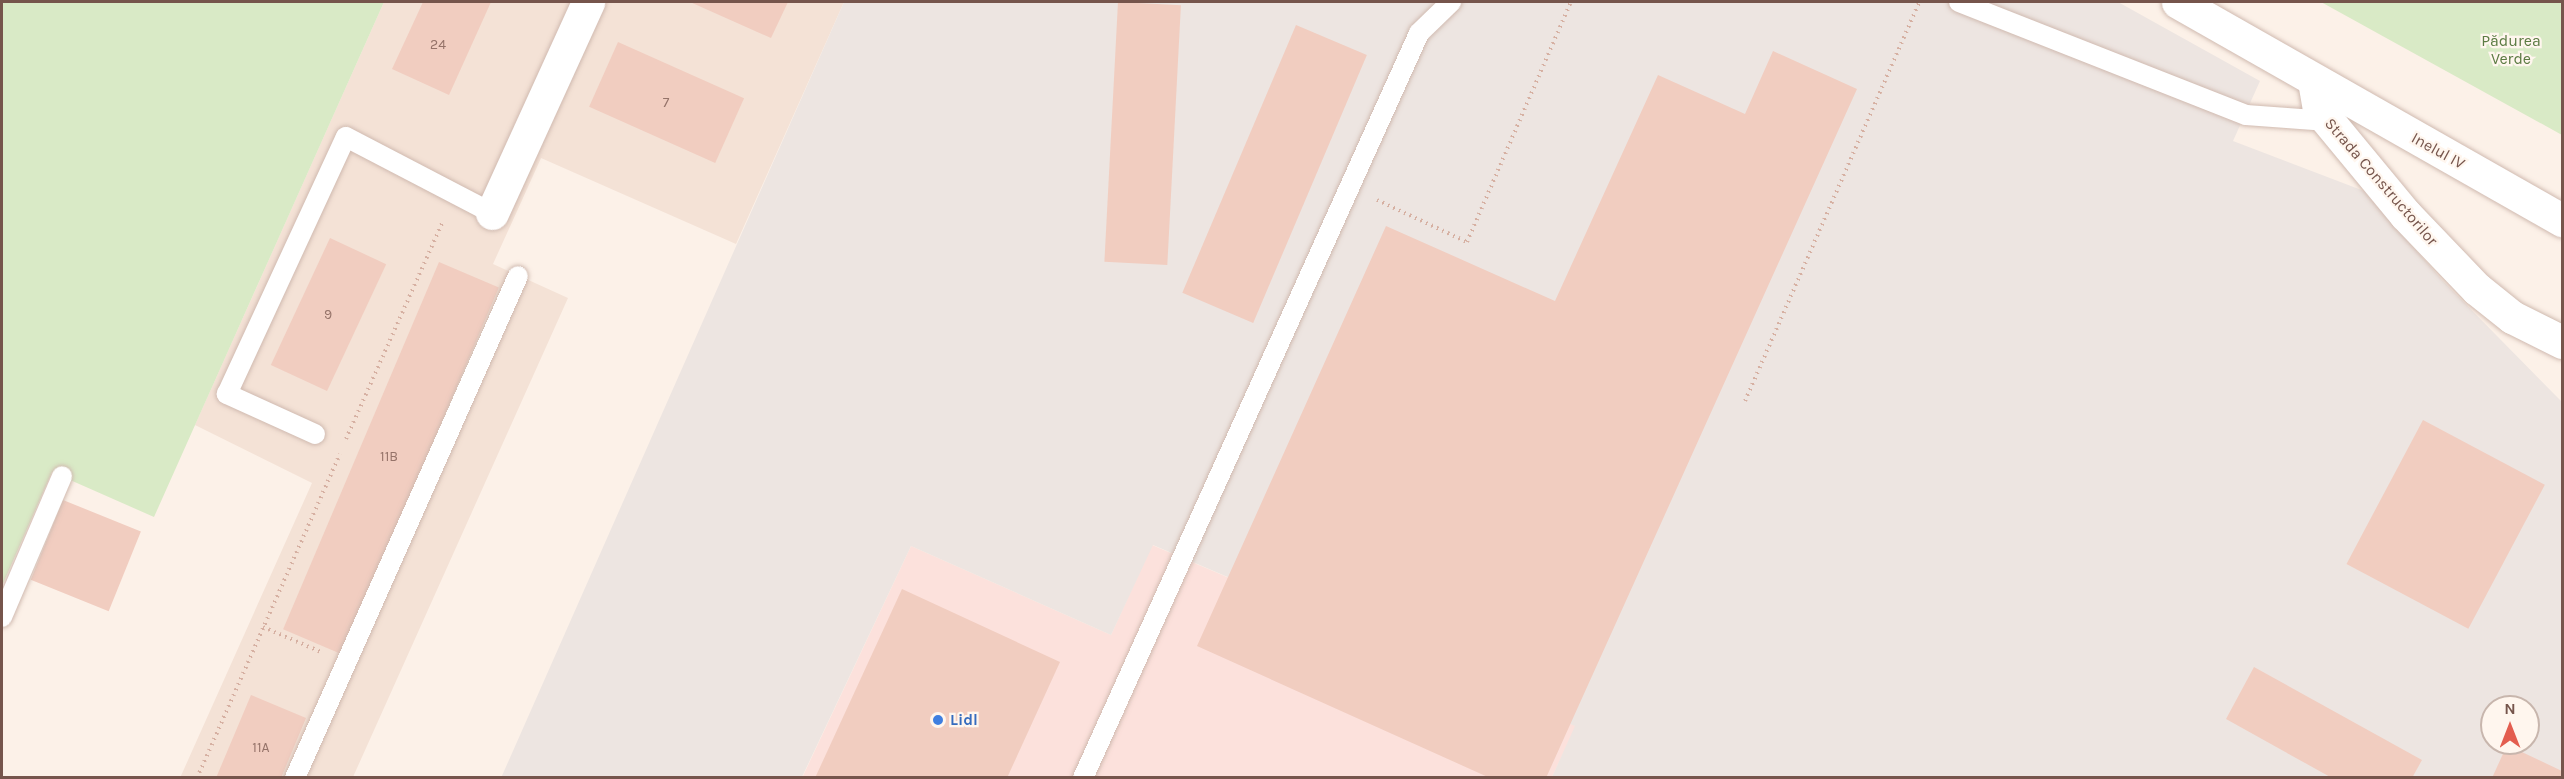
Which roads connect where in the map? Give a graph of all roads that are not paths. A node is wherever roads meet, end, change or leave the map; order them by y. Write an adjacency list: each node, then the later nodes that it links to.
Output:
1 (588, 2): 7 (street)
2 (1451, 2): 15 (lane)
3 (1959, 2): 6 (lane)
4 (2178, 2): 5 (street)
5 (2314, 81): 6 (street, Strada Constructorilor); 8 (street, Inelul IV)
6 (2328, 121): 10 (street, Strada Constructorilor)
7 (492, 213): 11 (lane)
8 (2562, 220)
9 (518, 276): 14 (lane)
10 (2562, 342)
11 (315, 434)
12 (62, 476): 13 (lane)
13 (2, 617)
14 (295, 777)
15 (1083, 777)

